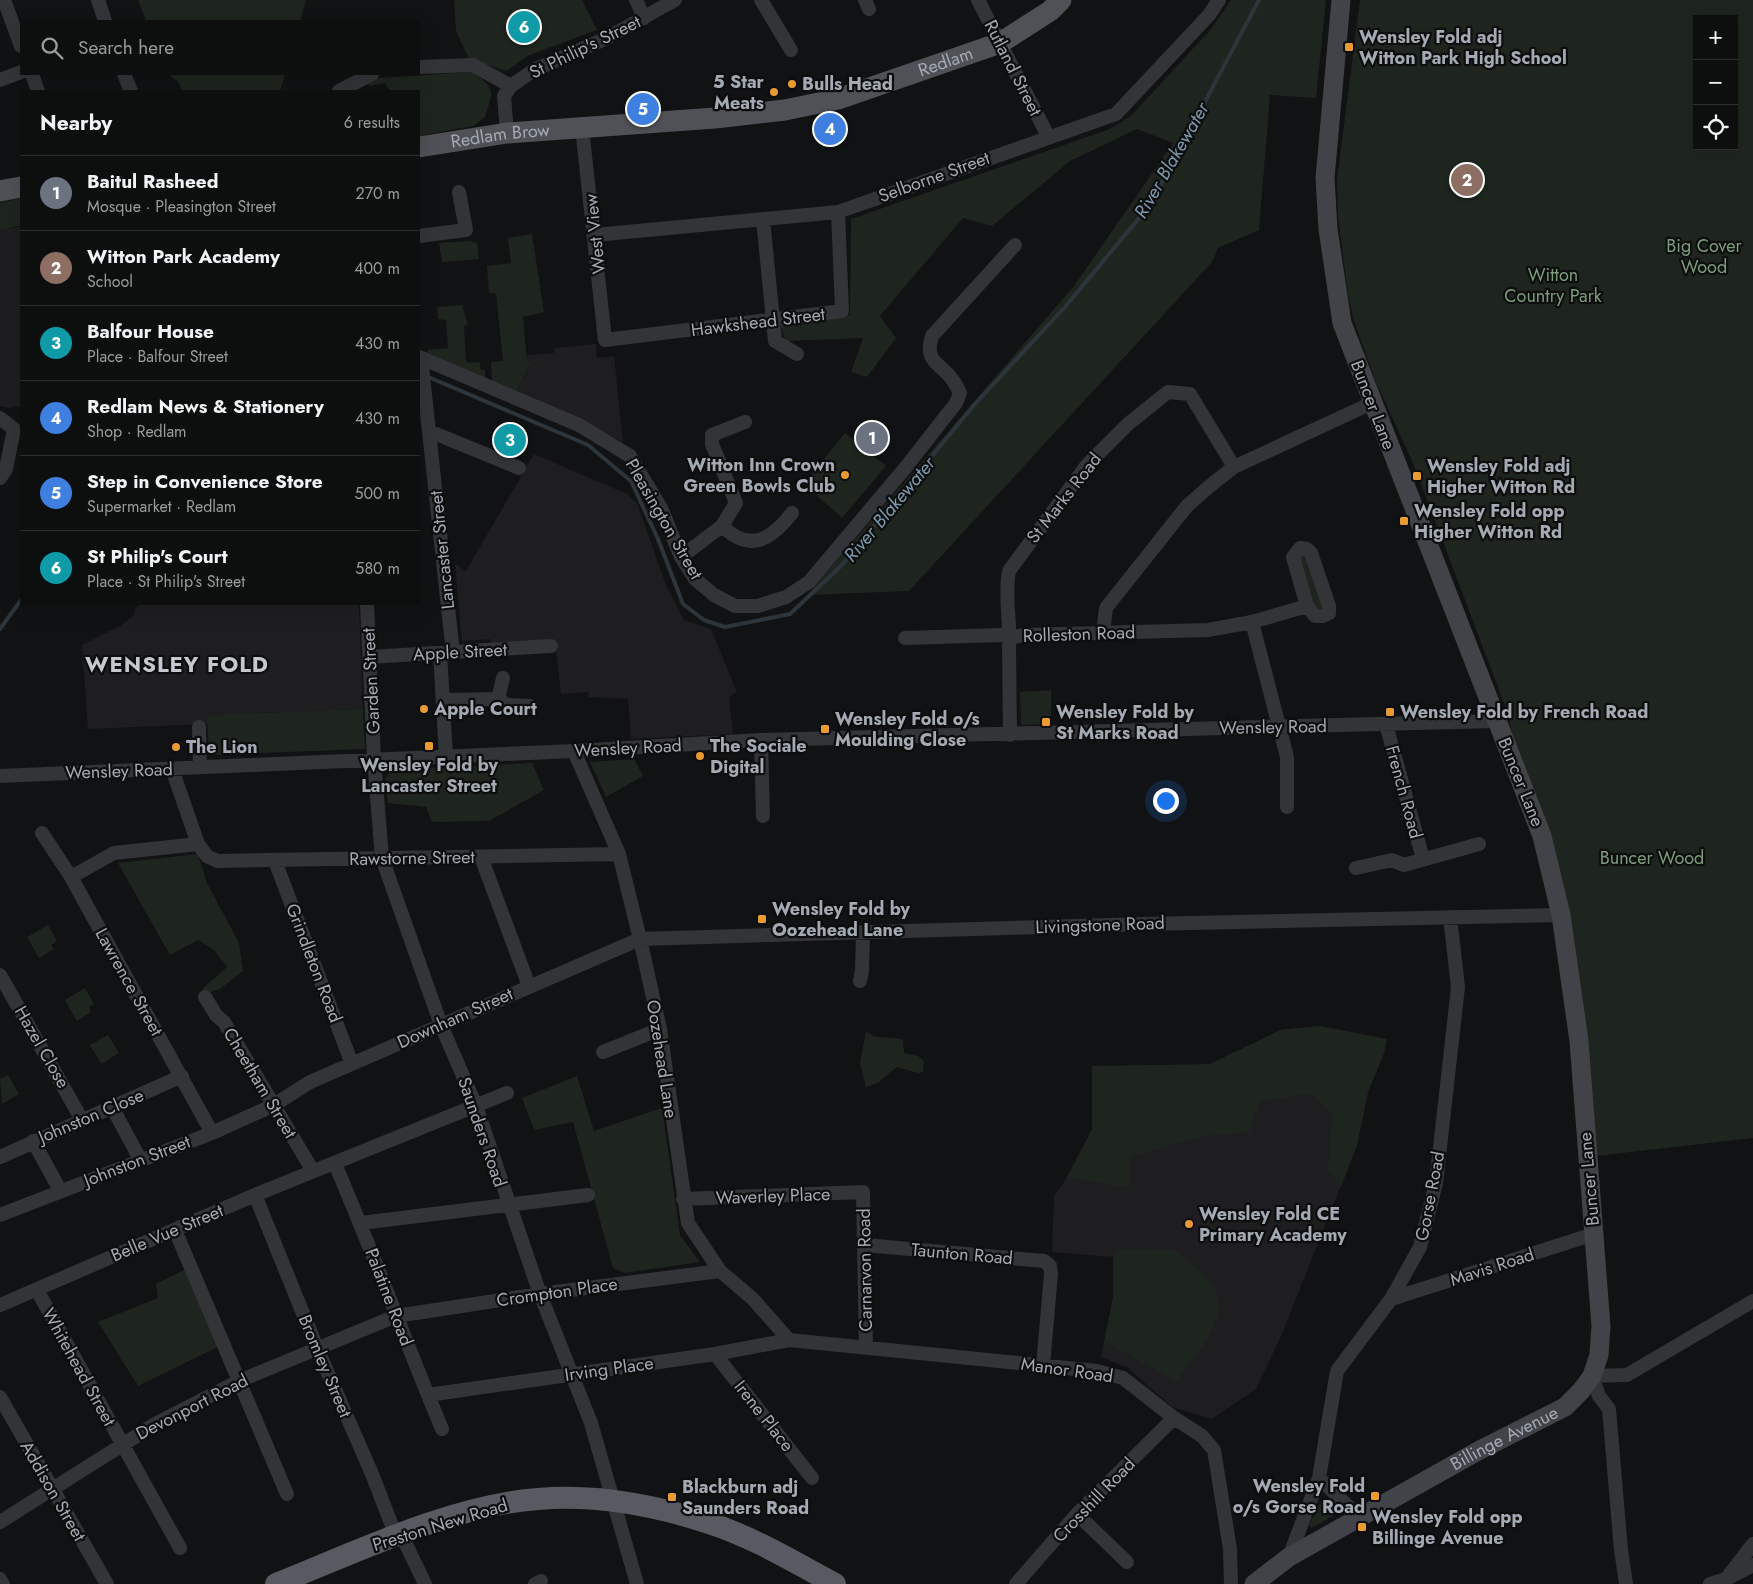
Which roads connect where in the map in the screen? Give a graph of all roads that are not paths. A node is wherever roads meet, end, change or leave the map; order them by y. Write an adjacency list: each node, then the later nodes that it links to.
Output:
1 (4, 0): 12 (street)
2 (98, 0): 11 (street)
3 (636, 0): 10 (street)
4 (675, 0): 10 (street, St Philip's Street)
5 (761, 0): 14 (street)
6 (978, 0): 13 (street, Rutland Street)
7 (1219, 0): 27 (street, Selborne Street)
8 (1341, 0): 41 (main road, Buncer Lane)
9 (1052, 4): 13 (main road, Redlam)
10 (644, 18): 21 (street, St Philip's Street)
11 (106, 20)
12 (20, 43)
13 (1000, 43): 25 (main road, Redlam); 27 (street, Rutland Street)
14 (791, 50)
15 (420, 67): 21 (street)
16 (20, 72): 20 (street)
17 (32, 75): 22 (street)
18 (124, 75): 23 (street)
19 (370, 75): 24 (street)
20 (0, 80)
21 (511, 86): 26 (street, St Philip's Street)
22 (38, 90)
23 (131, 90)
24 (341, 90)
25 (582, 128): 26 (main road, Redlam Brow); 34 (street, West View)
26 (507, 133): 28 (main road, Redlam Brow)
27 (1048, 136): 32 (street, Selborne Street)
28 (420, 148)
29 (20, 187): 30 (main road)
30 (0, 191)
31 (459, 192): 35 (street)
32 (838, 212): 33 (street, Selborne Street); 37 (street, Hawkshead Street)
33 (763, 219): 34 (street, Selborne Street); 37 (street)
34 (595, 235): 38 (street, West View)
35 (420, 236)
36 (1015, 245): 51 (street, Pleasington Street)
37 (772, 320): 38 (street, Hawkshead Street); 39 (street)
38 (605, 340)
39 (797, 354)
40 (421, 367): 45 (street, Lancaster Street); 51 (street, Pleasington Street)
41 (1372, 403): 46 (street); 65 (main road, Buncer Lane)
42 (0, 418): 44 (street)
43 (745, 422): 50 (street)
44 (18, 426): 48 (street)
45 (429, 431): 47 (street); 59 (street, Lancaster Street)
46 (1234, 467): 55 (street); 57 (street, St Marks Road)
47 (519, 468)
48 (0, 478)
49 (792, 512): 50 (street)
50 (722, 526): 51 (street)
51 (682, 557)
52 (367, 605): 60 (street, Garden Street)
53 (1307, 606): 54 (street, Rolleston Road)
54 (1252, 622): 55 (street, Rolleston Road); 67 (street)
55 (1103, 633): 57 (street, Rolleston Road)
56 (905, 638): 57 (street, Rolleston Road)
57 (1011, 638): 69 (street, St Marks Road)
58 (551, 646): 59 (street, Apple Street)
59 (447, 653): 60 (street, Apple Street); 63 (street, Lancaster Street)
60 (369, 657): 73 (street, Garden Street)
61 (504, 678): 62 (street)
62 (498, 698): 63 (street); 64 (street)
63 (443, 700): 72 (street, Lancaster Street)
64 (530, 706)
65 (1496, 721): 66 (street, Wensley Road); 89 (main road, Buncer Lane)
66 (1386, 724): 67 (street, Wensley Road); 85 (street, French Road)
67 (1279, 726): 69 (street, Wensley Road); 77 (street)
68 (199, 727): 74 (street)
69 (1010, 735): 70 (street, Wensley Road)
70 (761, 740): 71 (street, Wensley Road); 78 (street)
71 (574, 751): 72 (street, Wensley Road); 82 (street, Oozehead Lane)
72 (446, 756): 73 (street, Wensley Road)
73 (374, 759): 74 (street, Wensley Road); 84 (street, Saunders Road)
74 (200, 767): 75 (street, Wensley Road)
75 (172, 769): 76 (street, Wensley Road); 80 (street)
76 (0, 776)
77 (1288, 807)
78 (763, 816)
79 (42, 833): 88 (street, Lawrence Street)
80 (198, 844): 86 (street, Rawstorne Street); 88 (street)
81 (1480, 844): 85 (street, French Road)
82 (619, 854): 83 (street, Rawstorne Street); 92 (street, Oozehead Lane)
83 (481, 857): 84 (street, Rawstorne Street); 95 (street)
84 (382, 858): 86 (street, Rawstorne Street); 97 (street, Saunders Road)
85 (1422, 860): 87 (street, French Road)
86 (275, 861): 100 (street, Grindleton Road)
87 (1356, 868)
88 (70, 877): 101 (street, Lawrence Street)
89 (1561, 915): 90 (street, Livingstone Road); 122 (main road, Buncer Lane)
90 (1450, 917): 91 (street, Livingstone Road); 127 (street, Gorse Road)
91 (863, 933): 92 (street, Livingstone Road); 94 (street)
92 (640, 938): 95 (street, Downham Street); 98 (street, Oozehead Lane)
93 (0, 975): 106 (street, Hazel Close)
94 (860, 980)
95 (529, 986): 97 (street, Downham Street)
96 (205, 997): 103 (street, Cheetham Street)
97 (441, 1025): 100 (street, Downham Street); 104 (street, Saunders Road)
98 (660, 1029): 99 (street); 117 (street, Oozehead Lane)
99 (603, 1052)
100 (352, 1064): 103 (street, Downham Street)
101 (182, 1076): 105 (street, Johnston Close); 107 (street, Lawrence Street)
102 (507, 1094): 104 (street, Belle Vue Street)
103 (274, 1105): 107 (street, Johnston Street); 112 (street, Cheetham Street)
104 (476, 1106): 111 (street, Belle Vue Street); 118 (street, Saunders Road)
105 (112, 1107): 106 (street, Johnston Close); 110 (street)
106 (82, 1120): 108 (street, Johnston Close)
107 (212, 1133): 110 (street, Johnston Street)
108 (32, 1141): 109 (street, Johnston Close); 113 (street)
109 (0, 1157)
110 (140, 1159): 113 (street, Johnston Street)
111 (335, 1164): 112 (street, Belle Vue Street); 120 (street, Palatine Road)
112 (313, 1171): 115 (street, Belle Vue Street)
113 (60, 1190): 119 (street, Johnston Street)
114 (863, 1192): 117 (street, Waverley Place); 123 (street, Carnarvon Road)
115 (255, 1195): 121 (street, Belle Vue Street); 133 (street, Bromley Street)
116 (588, 1195): 118 (street)
117 (683, 1199): 124 (street, Oozehead Lane)
118 (508, 1204): 120 (street); 126 (street, Saunders Road)
119 (0, 1215)
120 (361, 1223): 130 (street, Palatine Road)
121 (175, 1230): 125 (street, Belle Vue Street); 138 (street)
122 (1594, 1234): 127 (street, Mavis Road); 137 (main road, Buncer Lane)
123 (865, 1245): 132 (street, Carnarvon Road); 135 (street, Taunton Road)
124 (720, 1271): 126 (street, Crompton Place); 131 (street, Oozehead Lane)
125 (36, 1290): 129 (street, Belle Vue Street); 143 (street, Whitehead Street)
126 (540, 1294): 130 (street, Crompton Place); 136 (street, Saunders Road)
127 (1391, 1299): 145 (street, Gorse Road)
128 (1753, 1301): 137 (street)
129 (0, 1304)
130 (396, 1316): 133 (street, Devonport Road); 139 (street, Palatine Road)
131 (789, 1340): 132 (street, Manor Road); 134 (street, Irving Place)
132 (866, 1347): 135 (street, Manor Road)
133 (316, 1348): 138 (street, Devonport Road); 152 (street, Bromley Street)
134 (715, 1354): 136 (street, Irving Place); 144 (street, Irene Place)
135 (1043, 1364): 141 (street, Manor Road)
136 (572, 1374): 139 (street, Irving Place); 148 (street, Saunders Road)
137 (1592, 1376): 150 (main road, Billinge Avenue); 169 (street)
138 (240, 1381): 143 (street, Devonport Road); 147 (street)
139 (428, 1395): 142 (street, Palatine Road)
140 (0, 1397): 146 (street, Addison Street)
141 (1177, 1420): 149 (street, Crosshill Road); 167 (street, Manor Road)
142 (442, 1429)
143 (122, 1444): 146 (street, Devonport Road); 154 (street, Whitehead Street)
144 (812, 1478)
145 (1319, 1478): 150 (street); 155 (street, Gorse Road)
146 (52, 1488): 151 (street, Devonport Road); 161 (street, Addison Street)
147 (287, 1494)
148 (612, 1500): 152 (highway, Preston New Road); 164 (street, Saunders Road); 165 (highway, Preston New Road)
149 (1078, 1514): 156 (street); 166 (street, Crosshill Road)
150 (1359, 1517): 155 (main road, Billinge Avenue)
151 (0, 1522)
152 (398, 1535): 162 (highway, Preston New Road); 163 (street, Bromley Street)
153 (1753, 1544): 159 (street)
154 (180, 1548)
155 (1289, 1556): 168 (main road, Billinge Avenue)
156 (1126, 1562)
157 (1753, 1565): 159 (street)
158 (0, 1579): 160 (street)
159 (1726, 1579): 170 (street)
160 (3, 1584)
161 (106, 1584)
162 (276, 1584)
163 (425, 1584)
164 (636, 1584)
165 (835, 1584)
166 (1016, 1584)
167 (1231, 1584)
168 (1254, 1584)
169 (1626, 1584)
170 (1710, 1584)

